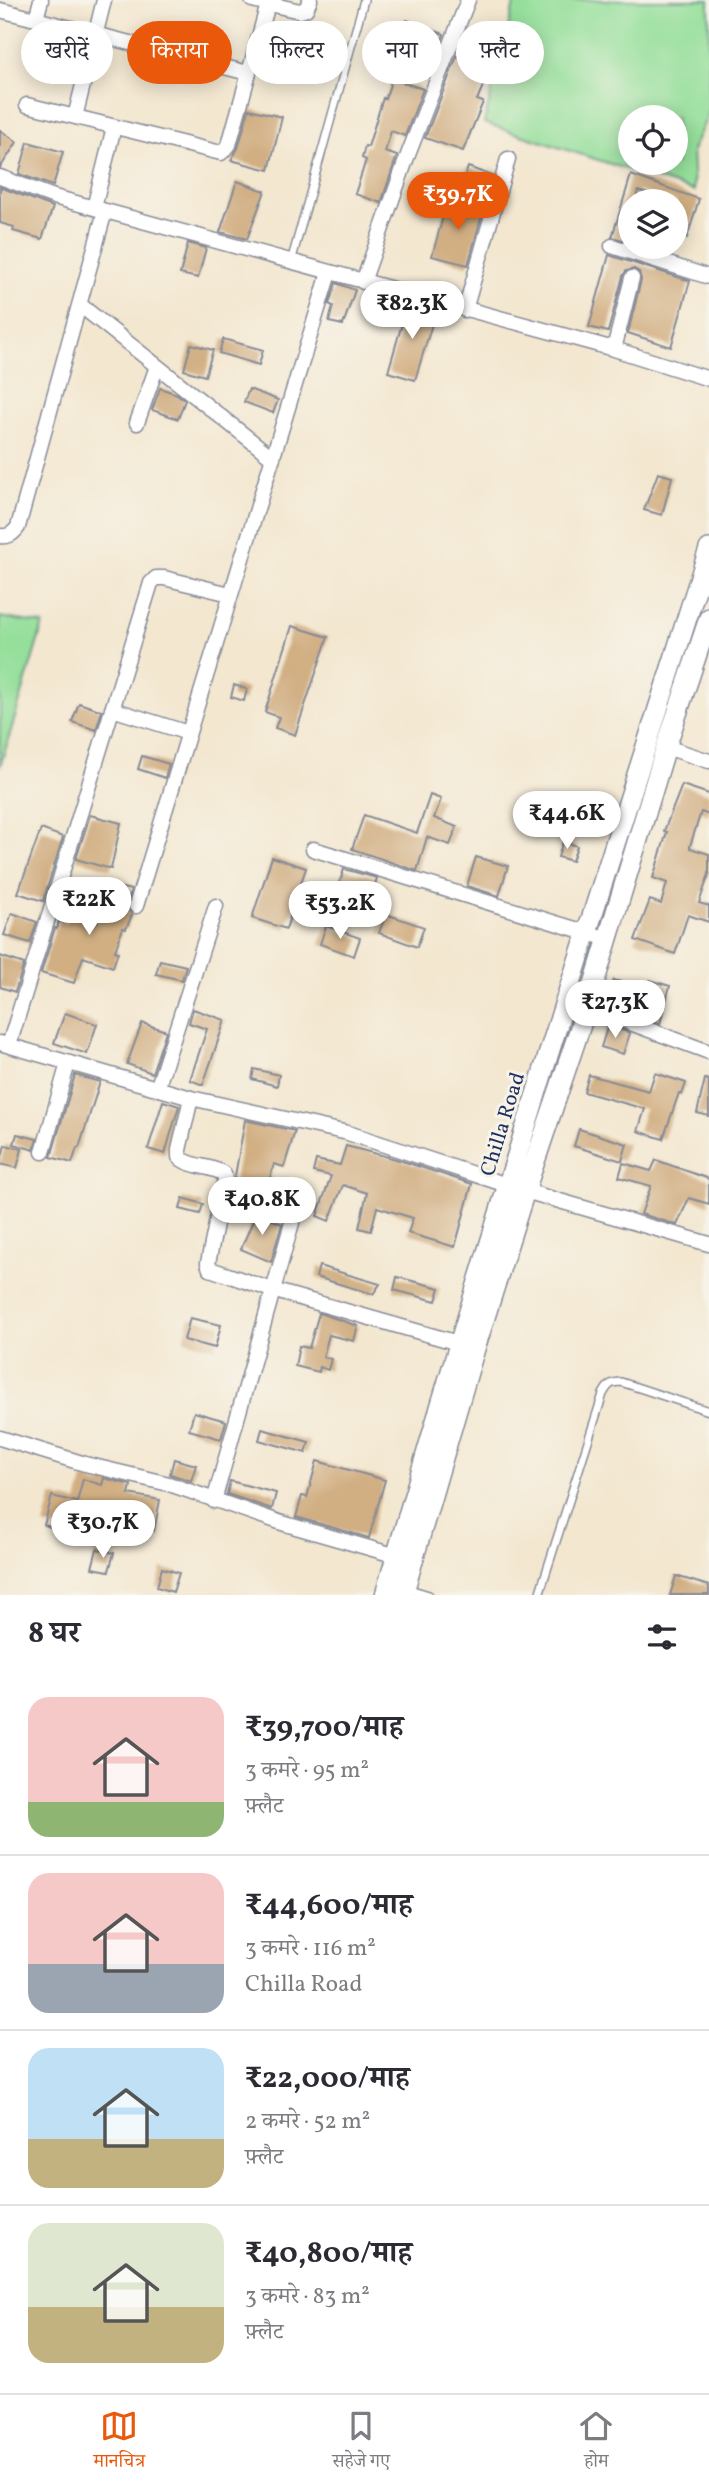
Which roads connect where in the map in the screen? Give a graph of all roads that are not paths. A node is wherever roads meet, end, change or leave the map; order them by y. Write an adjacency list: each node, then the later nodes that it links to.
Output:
1 (41, 0): 9 (street)
2 (104, 0): 11 (street)
3 (252, 0): 7 (street)
4 (310, 0): 7 (street)
5 (364, 0): 24 (lane)
6 (468, 0): 28 (street)
7 (268, 4): 12 (street)
8 (0, 10): 9 (street)
9 (36, 19): 10 (street)
10 (44, 21)
11 (99, 21)
12 (263, 21)
13 (113, 38): 14 (street)
14 (246, 72)
15 (246, 81): 19 (street)
16 (83, 84): 18 (street)
17 (27, 105): 18 (street)
18 (75, 117): 19 (street)
19 (114, 127): 22 (street)
20 (508, 159): 30 (street)
21 (0, 177): 22 (street)
22 (99, 209): 24 (street); 29 (street)
23 (612, 246): 26 (street)
24 (290, 262): 25 (street)
25 (330, 273): 28 (street); 35 (street)
26 (709, 277)
27 (632, 278): 31 (street)
28 (363, 282): 30 (street)
29 (80, 305): 32 (street); 36 (street)
30 (465, 310): 31 (street)
31 (614, 349): 33 (street)
32 (157, 366): 34 (street); 35 (street)
33 (709, 379)
34 (137, 423)
35 (273, 458): 38 (street)
36 (0, 536)
37 (709, 549): 47 (main road, Chilla Road)
38 (230, 594): 40 (street); 41 (street)
39 (709, 618): 42 (main road, Chilla Road)
40 (112, 709): 41 (street); 50 (street)
41 (188, 733): 45 (street)
42 (666, 747): 43 (street); 48 (main road, Chilla Road)
43 (709, 761)
44 (313, 849): 47 (street)
45 (136, 906)
46 (216, 906): 53 (street)
47 (586, 932): 48 (street); 56 (main road, Chilla Road)
48 (608, 939): 49 (main road, Chilla Road)
49 (587, 1007): 51 (street); 56 (main road, Chilla Road)
50 (4, 1044): 52 (street)
51 (709, 1052)
52 (68, 1063): 53 (street); 55 (street)
53 (157, 1089): 54 (street)
54 (191, 1098): 56 (street); 59 (street)
55 (43, 1152)
56 (516, 1187): 58 (street); 60 (main road, Chilla Road); 64 (main road, Chilla Road)
57 (295, 1212): 59 (street)
58 (709, 1244)
59 (272, 1290): 60 (street); 63 (street)
60 (458, 1343): 64 (main road, Chilla Road)
61 (709, 1411): 68 (lane)
62 (0, 1437): 63 (street)
63 (214, 1501): 64 (street)
64 (404, 1558): 65 (main road, Chilla Road); 66 (main road, Chilla Road)
65 (404, 1591): 67 (lane)
66 (385, 1595)
67 (429, 1595)
68 (539, 1595)

